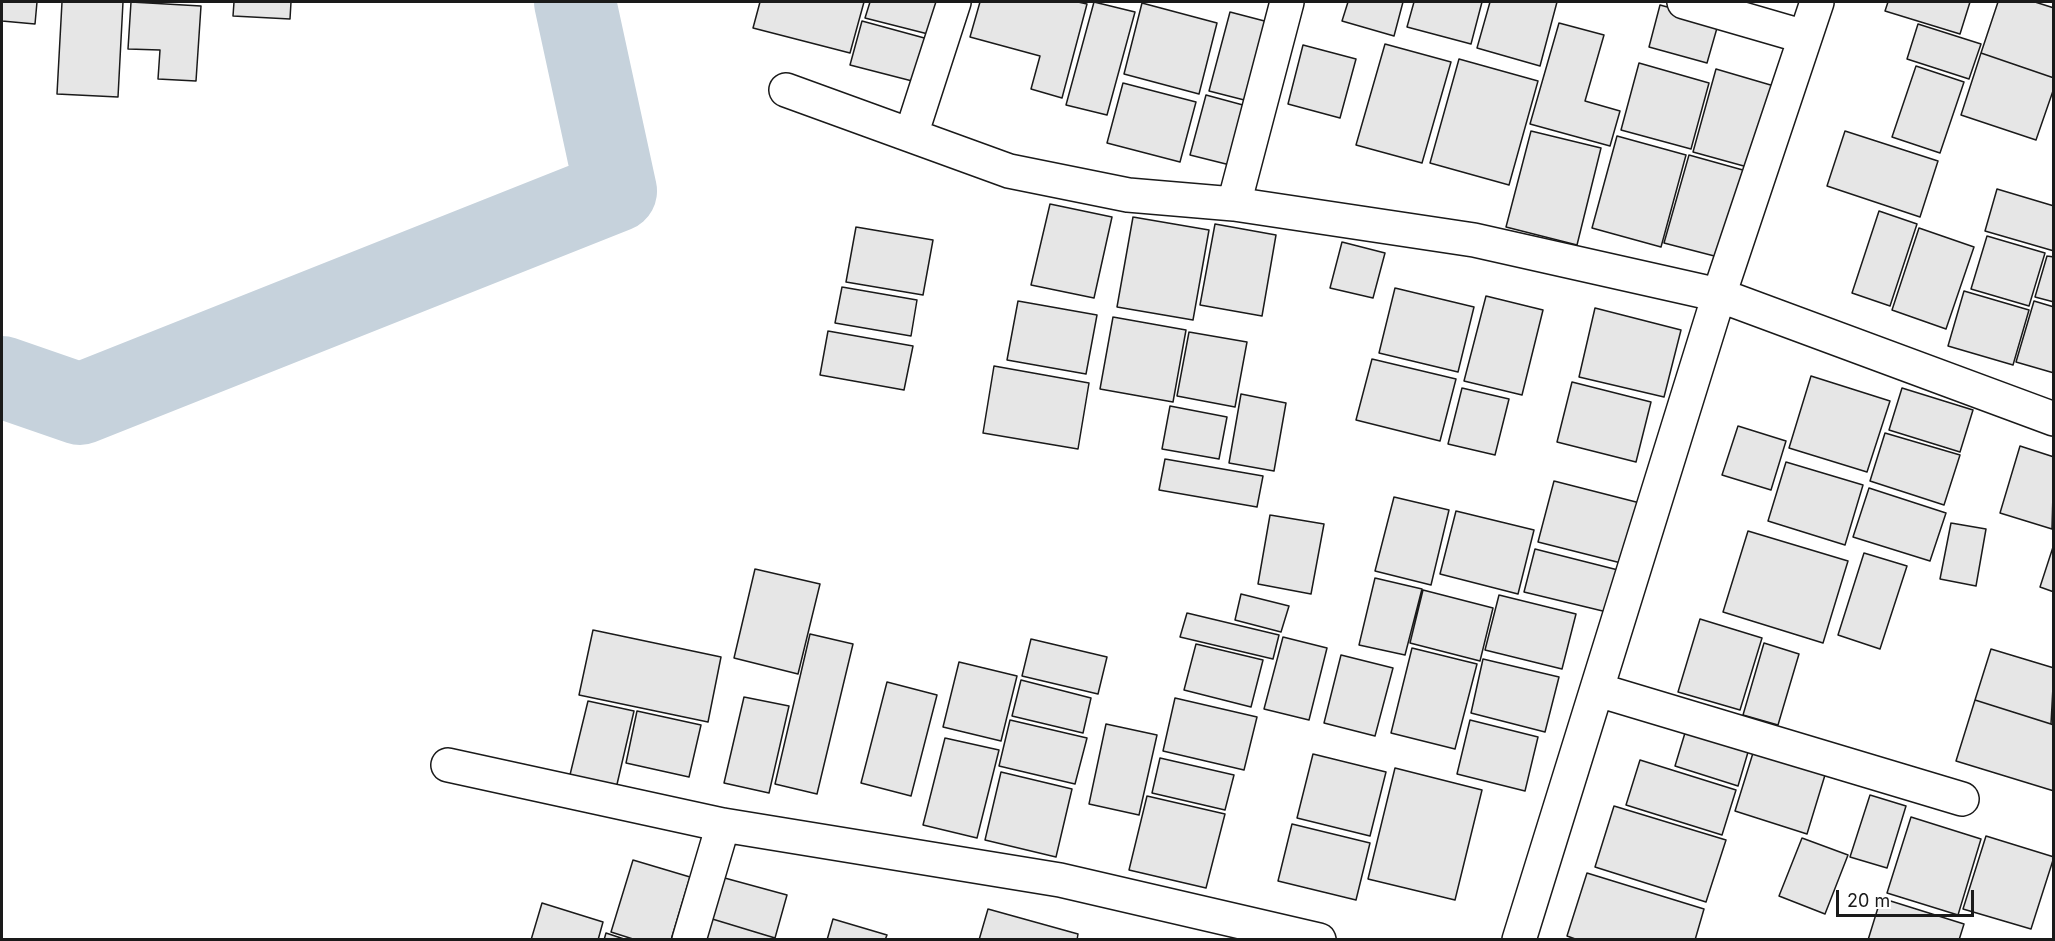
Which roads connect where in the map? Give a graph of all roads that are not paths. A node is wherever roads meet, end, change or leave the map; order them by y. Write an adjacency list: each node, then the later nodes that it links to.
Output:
1 (954, 2): 7 (street)
2 (1287, 2): 8 (street)
3 (1684, 2): 5 (street)
4 (1817, 2): 5 (street)
5 (1806, 38): 9 (street)
6 (786, 90): 7 (street)
7 (911, 135): 8 (street)
8 (1234, 204): 9 (street)
9 (1719, 295): 10 (street); 11 (street)
10 (2054, 419)
11 (1598, 690): 13 (street); 17 (street)
12 (448, 765): 14 (street)
13 (1962, 799)
14 (723, 825): 15 (street); 16 (street)
15 (689, 939)
16 (1319, 939)
17 (1519, 939)

